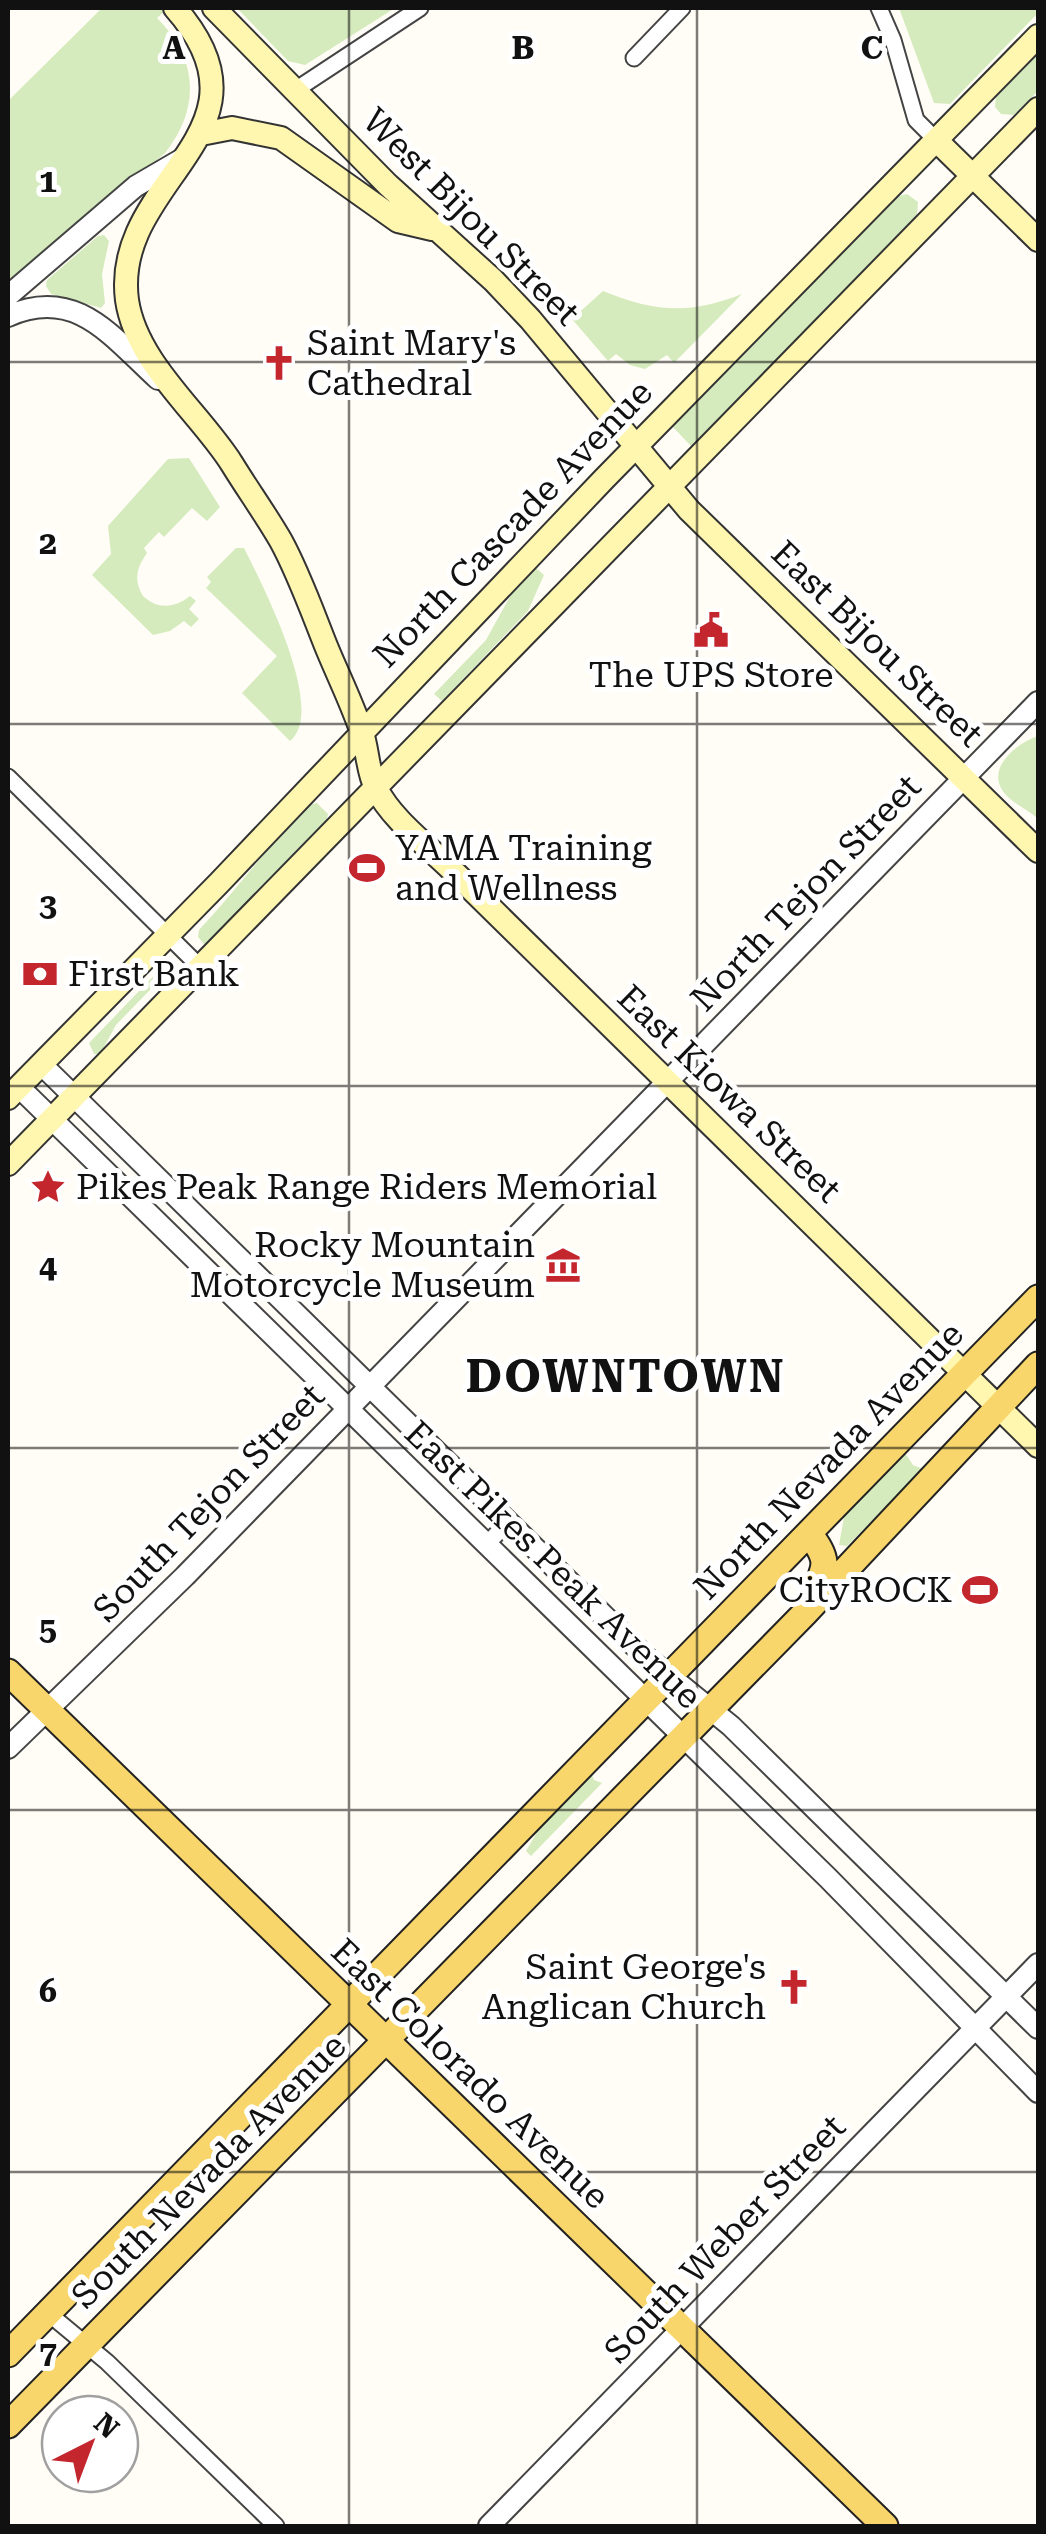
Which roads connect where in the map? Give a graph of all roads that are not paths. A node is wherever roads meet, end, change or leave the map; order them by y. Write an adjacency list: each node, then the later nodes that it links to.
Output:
1 (175, 8): 10 (main road)
2 (214, 8): 8 (main road, West Bijou Street)
3 (420, 8): 8 (street)
4 (682, 8): 7 (street)
5 (879, 8): 11 (street)
6 (1038, 36): 11 (main road, North Cascade Avenue)
7 (634, 58)
8 (294, 91): 14 (main road, West Bijou Street)
9 (1038, 108): 13 (main road)
10 (201, 134): 12 (main road); 14 (main road)
11 (937, 141): 13 (main road); 19 (main road, North Cascade Avenue)
12 (186, 157): 16 (street); 18 (main road)
13 (973, 175): 15 (main road); 20 (main road)
14 (436, 230): 19 (main road, West Bijou Street)
15 (1038, 240)
16 (8, 296)
17 (8, 316): 18 (street)
18 (183, 402): 22 (main road)
19 (635, 448): 20 (main road, West Bijou Street); 22 (main road, North Cascade Avenue)
20 (666, 486): 24 (main road, East Bijou Street); 25 (main road)
21 (1038, 702): 24 (street, North Tejon Street)
22 (362, 731): 25 (main road); 27 (main road, North Cascade Avenue)
23 (8, 777): 27 (street)
24 (964, 778): 26 (main road, East Bijou Street); 30 (street, North Tejon Street)
25 (375, 787): 28 (main road); 30 (main road, East Kiowa Street)
26 (1038, 851)
27 (167, 934): 28 (street); 29 (main road, North Cascade Avenue)
28 (200, 966): 32 (main road)
29 (42, 1064): 31 (main road, North Cascade Avenue); 32 (street, East Pikes Peak Avenue)
30 (666, 1082): 39 (main road, East Kiowa Street); 40 (street, North Tejon Street)
31 (13, 1092): 33 (street, East Pikes Peak Avenue)
32 (74, 1095): 33 (main road); 35 (street, East Pikes Peak Avenue)
33 (52, 1118): 34 (main road); 36 (street, East Pikes Peak Avenue)
34 (8, 1164)
35 (162, 1182): 36 (street); 40 (street, East Pikes Peak Avenue)
36 (141, 1205): 42 (street, East Pikes Peak Avenue)
37 (1038, 1298): 39 (main road, North Nevada Avenue)
38 (1038, 1365): 41 (main road)
39 (964, 1374): 41 (main road, East Kiowa Street); 45 (main road, North Nevada Avenue)
40 (369, 1386): 42 (street, South Tejon Street); 44 (street, East Pikes Peak Avenue)
41 (998, 1406): 43 (main road, East Kiowa Street); 47 (main road)
42 (347, 1409): 46 (street, East Pikes Peak Avenue); 52 (street, South Tejon Street)
43 (1038, 1446)
44 (508, 1522): 46 (street); 49 (street, East Pikes Peak Avenue)
45 (809, 1532): 47 (main road); 49 (main road, North Nevada Avenue)
46 (487, 1544): 50 (street, East Pikes Peak Avenue)
47 (806, 1613): 51 (main road)
48 (8, 1672): 52 (main road, East Colorado Avenue)
49 (670, 1674): 50 (main road, South Nevada Avenue); 51 (street, East Pikes Peak Avenue)
50 (645, 1699): 53 (street, East Pikes Peak Avenue); 57 (main road, South Nevada Avenue)
51 (711, 1708): 53 (main road, South Nevada Avenue); 56 (street, East Pikes Peak Avenue)
52 (47, 1710): 54 (street, South Tejon Street); 57 (main road, East Colorado Avenue)
53 (682, 1736): 59 (street, East Pikes Peak Avenue); 60 (main road, South Nevada Avenue)
54 (8, 1748)
55 (1038, 1964): 56 (street, South Weber Street)
56 (1007, 1997): 58 (street, East Pikes Peak Avenue); 59 (street, South Weber Street)
57 (349, 2006): 60 (main road, East Colorado Avenue); 62 (main road, South Nevada Avenue)
58 (1038, 2028)
59 (974, 2029): 61 (street, East Pikes Peak Avenue); 63 (street, South Weber Street)
60 (386, 2042): 63 (main road, East Colorado Avenue); 64 (main road, South Nevada Avenue)
61 (1038, 2092)
62 (48, 2313): 64 (street); 65 (main road, South Nevada Avenue)
63 (682, 2329): 68 (street, South Weber Street); 69 (main road, East Colorado Avenue)
64 (88, 2344): 66 (main road, South Nevada Avenue); 67 (street)
65 (8, 2354)
66 (8, 2425)
67 (276, 2526)
68 (489, 2526)
69 (885, 2526)

